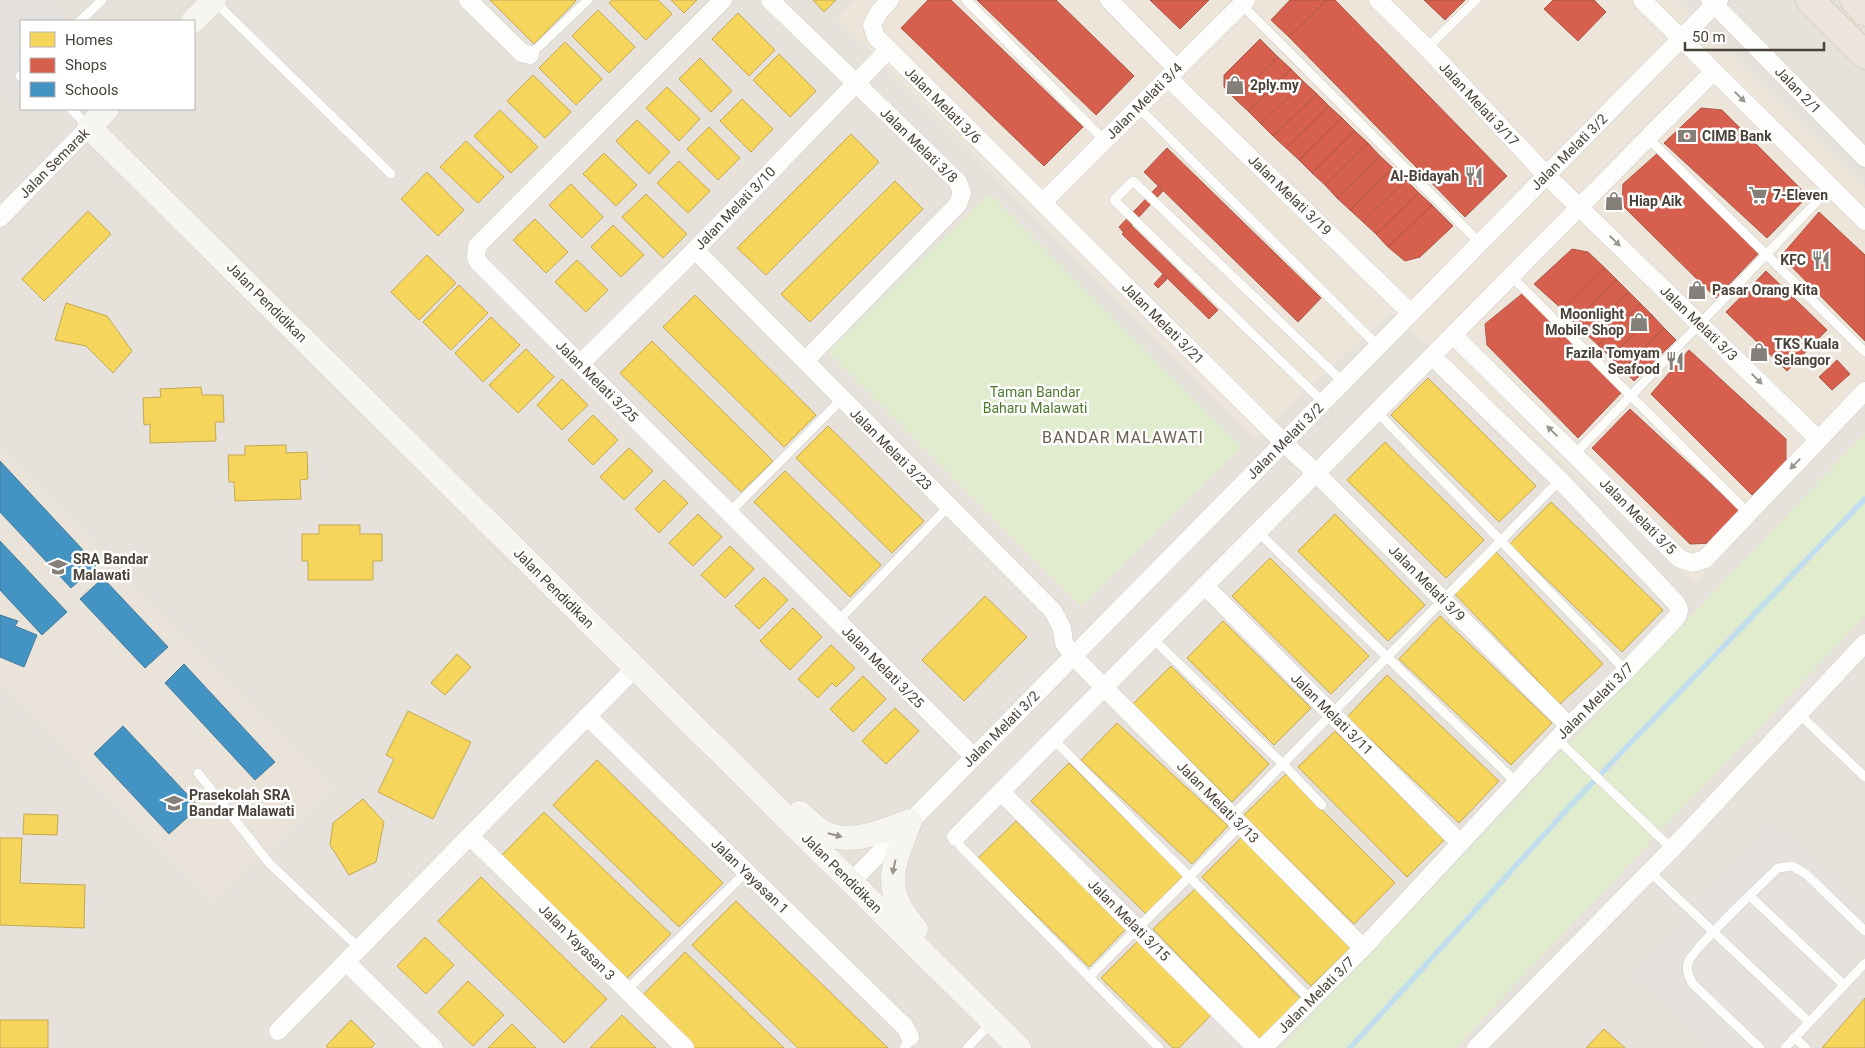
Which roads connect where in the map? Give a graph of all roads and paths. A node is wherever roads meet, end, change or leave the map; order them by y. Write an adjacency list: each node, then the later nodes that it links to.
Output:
1 (102, 0): 18 (lane)
2 (214, 0): 19 (street); 35 (lane)
3 (468, 0): 23 (street)
4 (588, 0): 23 (lane)
5 (722, 0): 53 (street, Jalan Melati 3/25)
6 (770, 0): 27 (street, Jalan Melati 3/8)
7 (890, 0): 22 (street, Jalan Melati 3/6)
8 (966, 0): 33 (lane)
9 (1109, 0): 26 (street, Jalan Melati 3/19)
10 (1378, 0): 21 (street, Jalan Melati 3/17)
11 (1476, 0): 21 (lane)
12 (1642, 0): 20 (street)
13 (1810, 0): 24 (highway)
14 (1854, 0): 17 (highway)
15 (1242, 2): 26 (street, Jalan Melati 3/4); 42 (lane)
16 (1714, 2): 20 (street, Jalan Melati 3/2); 34 (street, Jalan 2/1)
17 (1865, 12)
18 (81, 20)
19 (194, 20)
20 (1681, 38): 25 (street); 36 (street, Jalan Melati 3/2)
21 (1427, 48): 36 (street, Jalan Melati 3/17)
22 (888, 50): 27 (street, Jalan Melati 3/10); 38 (street, Jalan Melati 3/6)
23 (530, 55)
24 (1865, 55)
25 (1714, 71): 32 (street); 37 (street, one-way to 37)
26 (1172, 74): 28 (street, Jalan Melati 3/4); 46 (street, Jalan Melati 3/19)
27 (856, 84): 43 (street, Jalan Melati 3/10); 52 (street, Jalan Melati 3/8)
28 (1138, 107): 33 (street, Jalan Melati 3/4); 49 (lane)
29 (72, 110): 31 (lane)
30 (106, 110): 31 (street, Jalan Semarak)
31 (89, 127): 40 (street, Jalan Semarak); 77 (street, Jalan Pendidikan)
32 (1648, 138): 39 (street); 44 (lane)
33 (1105, 140): 38 (street, Jalan Melati 3/4)
34 (1865, 158)
35 (391, 174)
36 (1546, 175): 39 (street, Jalan Melati 3/17); 42 (street, Jalan Melati 3/2)
37 (1831, 188): 41 (street); 44 (lane)
38 (1042, 203): 61 (street, Jalan Melati 3/21)
39 (1580, 207): 45 (street); 47 (street, Jalan Melati 3/3, one-way to 47)
40 (0, 218)
41 (1865, 221)
42 (1480, 243): 46 (street, Jalan Melati 3/2)
43 (694, 250): 52 (street, Jalan Melati 3/23); 53 (street, Jalan Melati 3/10)
44 (1766, 255): 47 (lane); 50 (lane)
45 (1512, 276): 48 (street); 56 (lane)
46 (1411, 313): 49 (street, Jalan Melati 3/2)
47 (1700, 324): 56 (lane); 60 (street, Jalan Melati 3/3, one-way to 60)
48 (1453, 335): 51 (street); 62 (street, Jalan Melati 3/5, one-way to 48)
49 (1378, 346): 54 (street, Jalan Melati 3/2)
50 (1865, 352)
51 (1432, 356): 59 (street); 64 (street, Jalan Melati 3/7)
52 (805, 361): 57 (street, Jalan Melati 3/23)
53 (580, 364): 66 (street, Jalan Melati 3/25)
54 (1343, 382): 58 (street, Jalan Melati 3/2); 58 (lane)
55 (1865, 391): 60 (street, Jalan Melati 3/5)
56 (1631, 396): 62 (lane); 67 (lane)
57 (842, 399): 65 (street, Jalan Melati 3/23); 66 (lane)
58 (1323, 402): 61 (street, Jalan Melati 3/2)
59 (1377, 412): 63 (street); 69 (lane)
60 (1818, 439): 67 (street, Jalan Melati 3/5, one-way to 67)
61 (1283, 442): 63 (street, Jalan Melati 3/9); 75 (street, Jalan Melati 3/2)
62 (1575, 454): 67 (street, Jalan Melati 3/5)
63 (1316, 473): 68 (street); 71 (street, Jalan Melati 3/9)
64 (1560, 480): 69 (lane); 78 (street, Jalan Melati 3/7)
65 (948, 507): 72 (lane); 75 (street, Jalan Melati 3/23)
66 (730, 512): 72 (street, Jalan Melati 3/25)
67 (1748, 513)
68 (1258, 532): 70 (street); 76 (lane)
69 (1501, 540): 71 (lane); 78 (lane)
70 (1205, 586): 73 (street); 81 (street, Jalan Melati 3/11)
71 (1443, 600): 76 (lane); 83 (street, Jalan Melati 3/9)
72 (838, 621): 86 (street, Jalan Melati 3/25)
73 (1153, 639): 79 (street); 87 (lane)
74 (1865, 643): 80 (street)
75 (1073, 656): 79 (street, Jalan Melati 3/13); 86 (street, Jalan Melati 3/2)
76 (1388, 657): 81 (lane); 91 (lane)
77 (635, 668): 82 (street); 88 (street, Jalan Pendidikan)
78 (1626, 671): 83 (street, Jalan Melati 3/7)
79 (1104, 688): 84 (street); 95 (street, Jalan Melati 3/13)
80 (1798, 713): 90 (lane); 99 (street)
81 (1332, 714): 87 (lane); 98 (street, Jalan Melati 3/11)
82 (587, 716): 96 (street); 100 (street, Jalan Yayasan 1)
83 (1569, 726): 85 (street, Jalan Melati 3/7)
84 (1053, 739): 92 (street); 102 (lane)
85 (1561, 743): 91 (street, Jalan Melati 3/7); 99 (lane)
86 (974, 757): 94 (street, Jalan Melati 3/2)
87 (1283, 764): 93 (lane); 95 (lane)
88 (737, 769): 94 (street, one-way to 94); 103 (street, Jalan Pendidikan)
89 (198, 773): 108 (lane)
90 (1865, 778)
91 (1516, 782): 98 (street, Jalan Melati 3/7)
92 (1001, 792): 97 (street); 105 (street, Jalan Melati 3/15)
93 (1322, 805)
94 (910, 821): 103 (street, Jalan Melati 3/2); 113 (street, one-way to 113)
95 (1236, 821): 102 (lane); 109 (street, Jalan Melati 3/13)
96 (470, 836): 108 (street); 115 (street, Jalan Yayasan 3)
97 (956, 837): 112 (lane)
98 (1460, 843): 109 (street, Jalan Melati 3/7)
99 (1672, 849): 101 (street)
100 (746, 872): 115 (lane); 121 (street, Jalan Yayasan 1)
101 (1649, 872): 107 (lane); 129 (street)
102 (1190, 876): 105 (lane); 116 (lane)
103 (851, 882): 113 (street, Jalan Pendidikan)
104 (1750, 896): 106 (lane); 107 (lane); 114 (lane)
105 (1138, 928): 112 (lane); 127 (street, Jalan Melati 3/15)
106 (1865, 931)
107 (1713, 932): 118 (lane); 130 (lane)
108 (360, 948): 110 (street)
109 (1363, 948): 116 (street, Jalan Melati 3/7)
110 (346, 962): 119 (street); 122 (street)
111 (1865, 963): 114 (lane)
112 (1090, 976): 126 (lane)
113 (952, 982): 117 (street, Jalan Pendidikan)
114 (1844, 985): 118 (lane)
115 (627, 990): 123 (street, Jalan Yayasan 3)
116 (1310, 999): 128 (street, Jalan Melati 3/7)
117 (992, 1022): 124 (lane); 125 (street, Jalan Pendidikan)
118 (1809, 1022): 120 (lane)
119 (278, 1031)
120 (1794, 1037): 131 (lane); 132 (lane)
121 (907, 1042)
122 (434, 1048)
123 (685, 1048)
124 (967, 1048)
125 (1019, 1048)
126 (1159, 1048)
127 (1256, 1048)
128 (1263, 1048)
129 (1476, 1048)
130 (1760, 1048)
131 (1785, 1048)
132 (1806, 1048)

